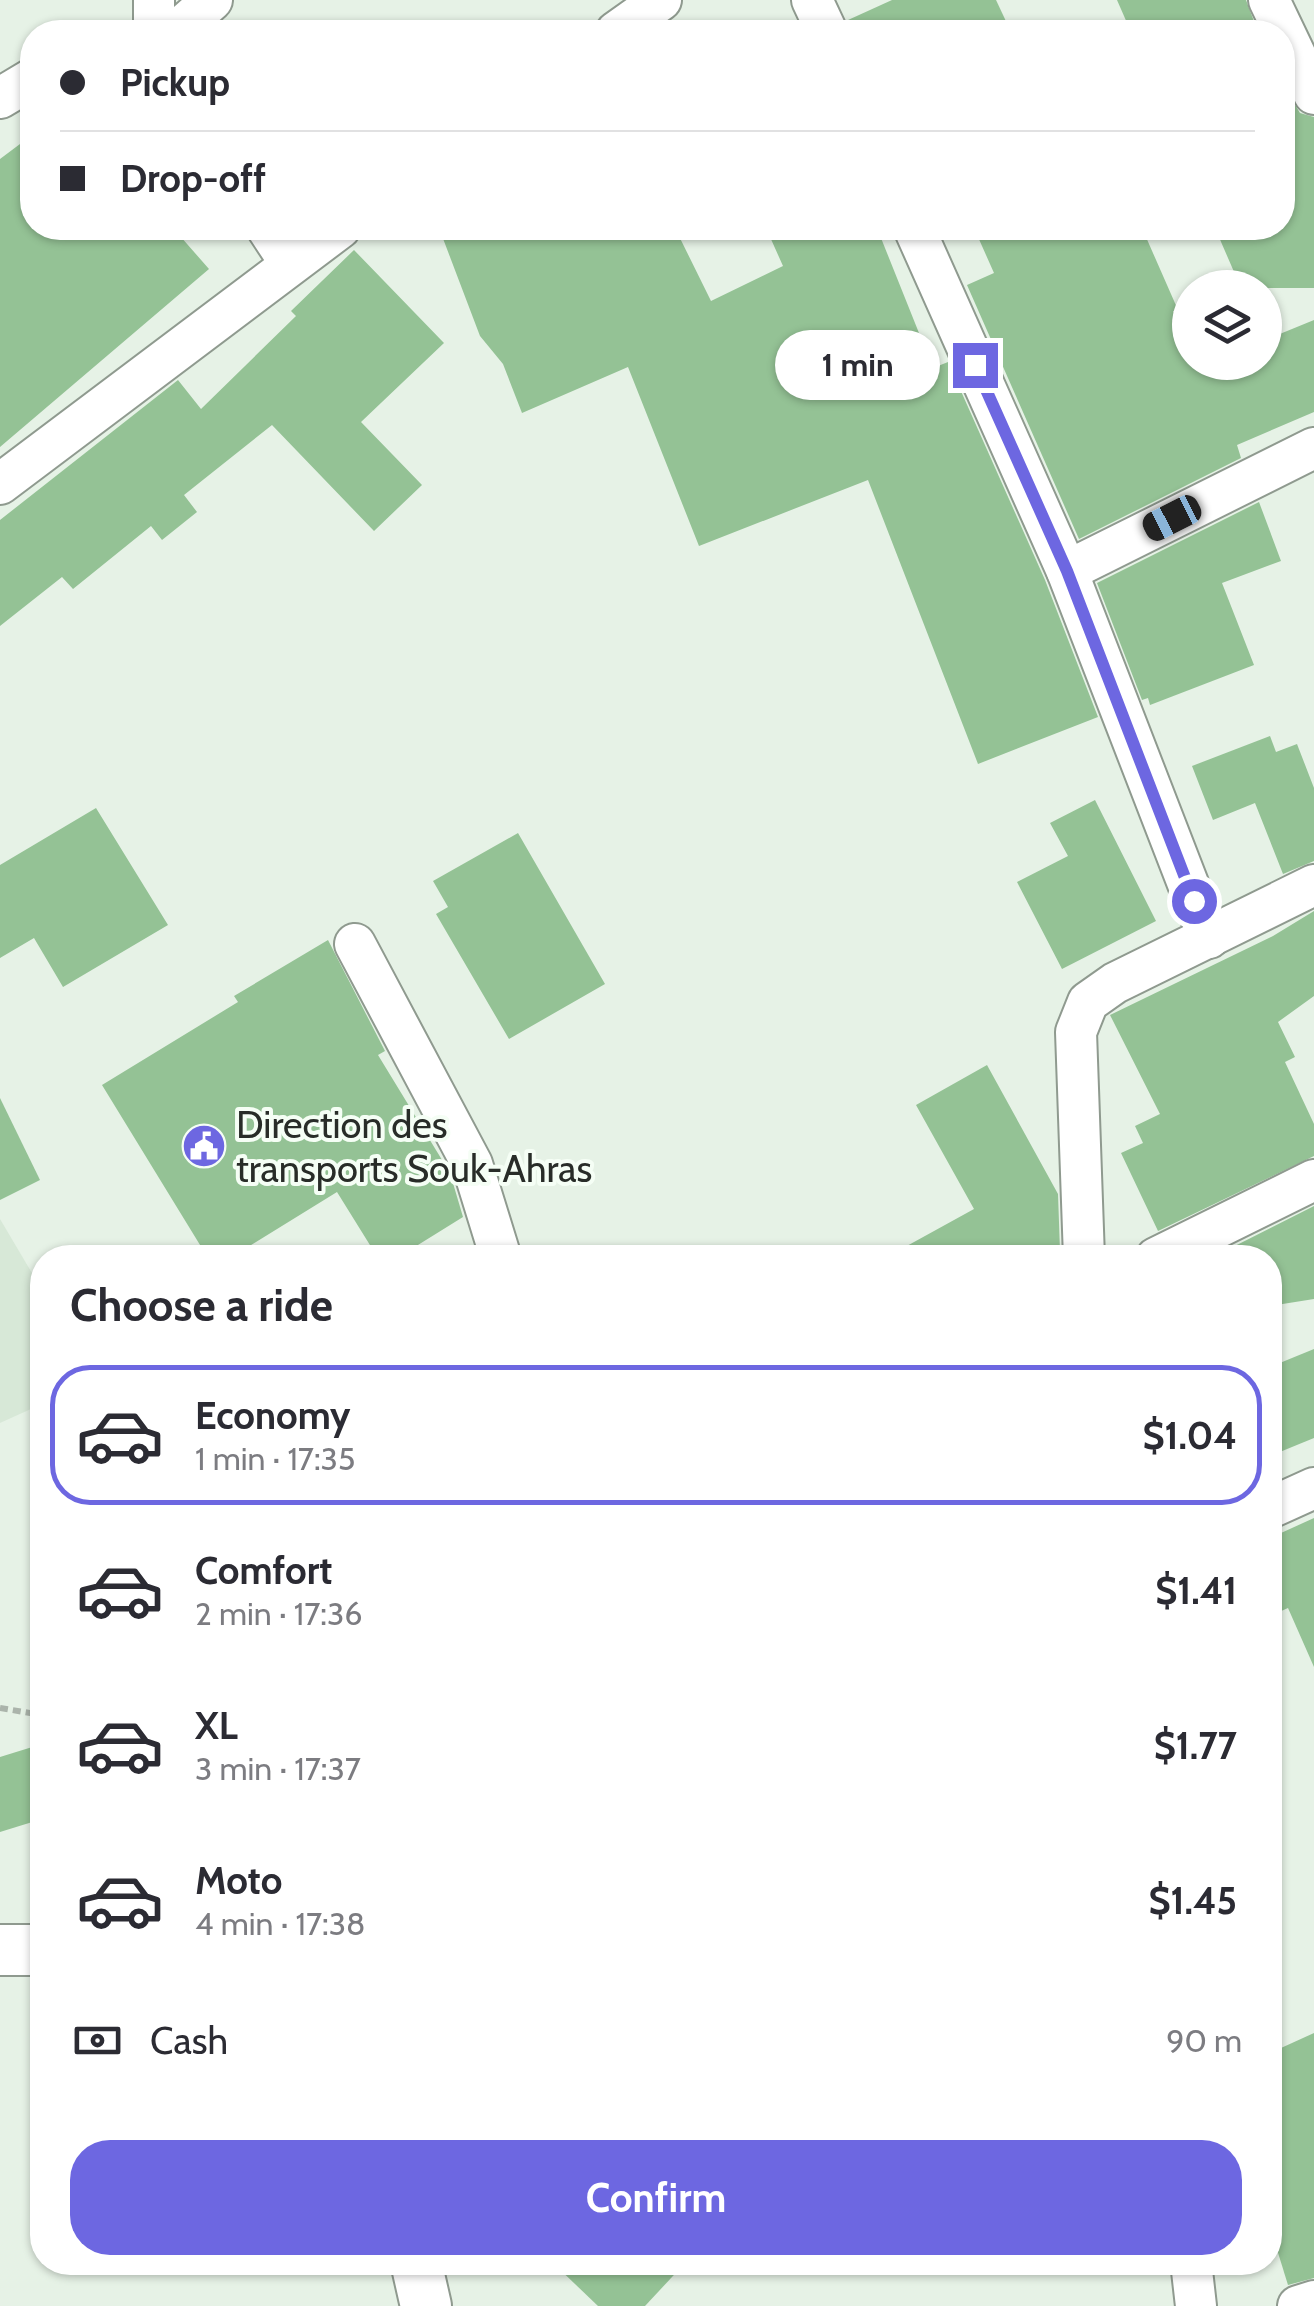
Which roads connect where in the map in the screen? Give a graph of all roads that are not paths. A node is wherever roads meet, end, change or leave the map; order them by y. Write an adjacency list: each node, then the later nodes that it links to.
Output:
1 (212, 0): 3 (street)
2 (662, 0): 4 (street)
3 (190, 20)
4 (633, 20)
5 (1295, 54): 6 (street)
6 (1314, 94)
7 (275, 240): 10 (street)
8 (323, 240): 10 (street)
9 (919, 240): 13 (street)
10 (290, 263): 12 (street)
11 (1314, 448): 13 (street)
12 (0, 484)
13 (1067, 571): 15 (street)
14 (1314, 885): 15 (street)
15 (1208, 938): 19 (street)
16 (354, 944): 18 (street)
17 (1314, 1180): 20 (street)
18 (497, 1245)
19 (1084, 1245)
20 (1182, 1245)
21 (1314, 1488): 22 (street)
22 (1282, 1503)
23 (0, 1950): 24 (street)
24 (30, 1950)
25 (419, 2275): 28 (street)
26 (1192, 2275): 29 (street)
27 (1314, 2301): 30 (street)
28 (426, 2306)
29 (1196, 2306)
30 (1298, 2306)

